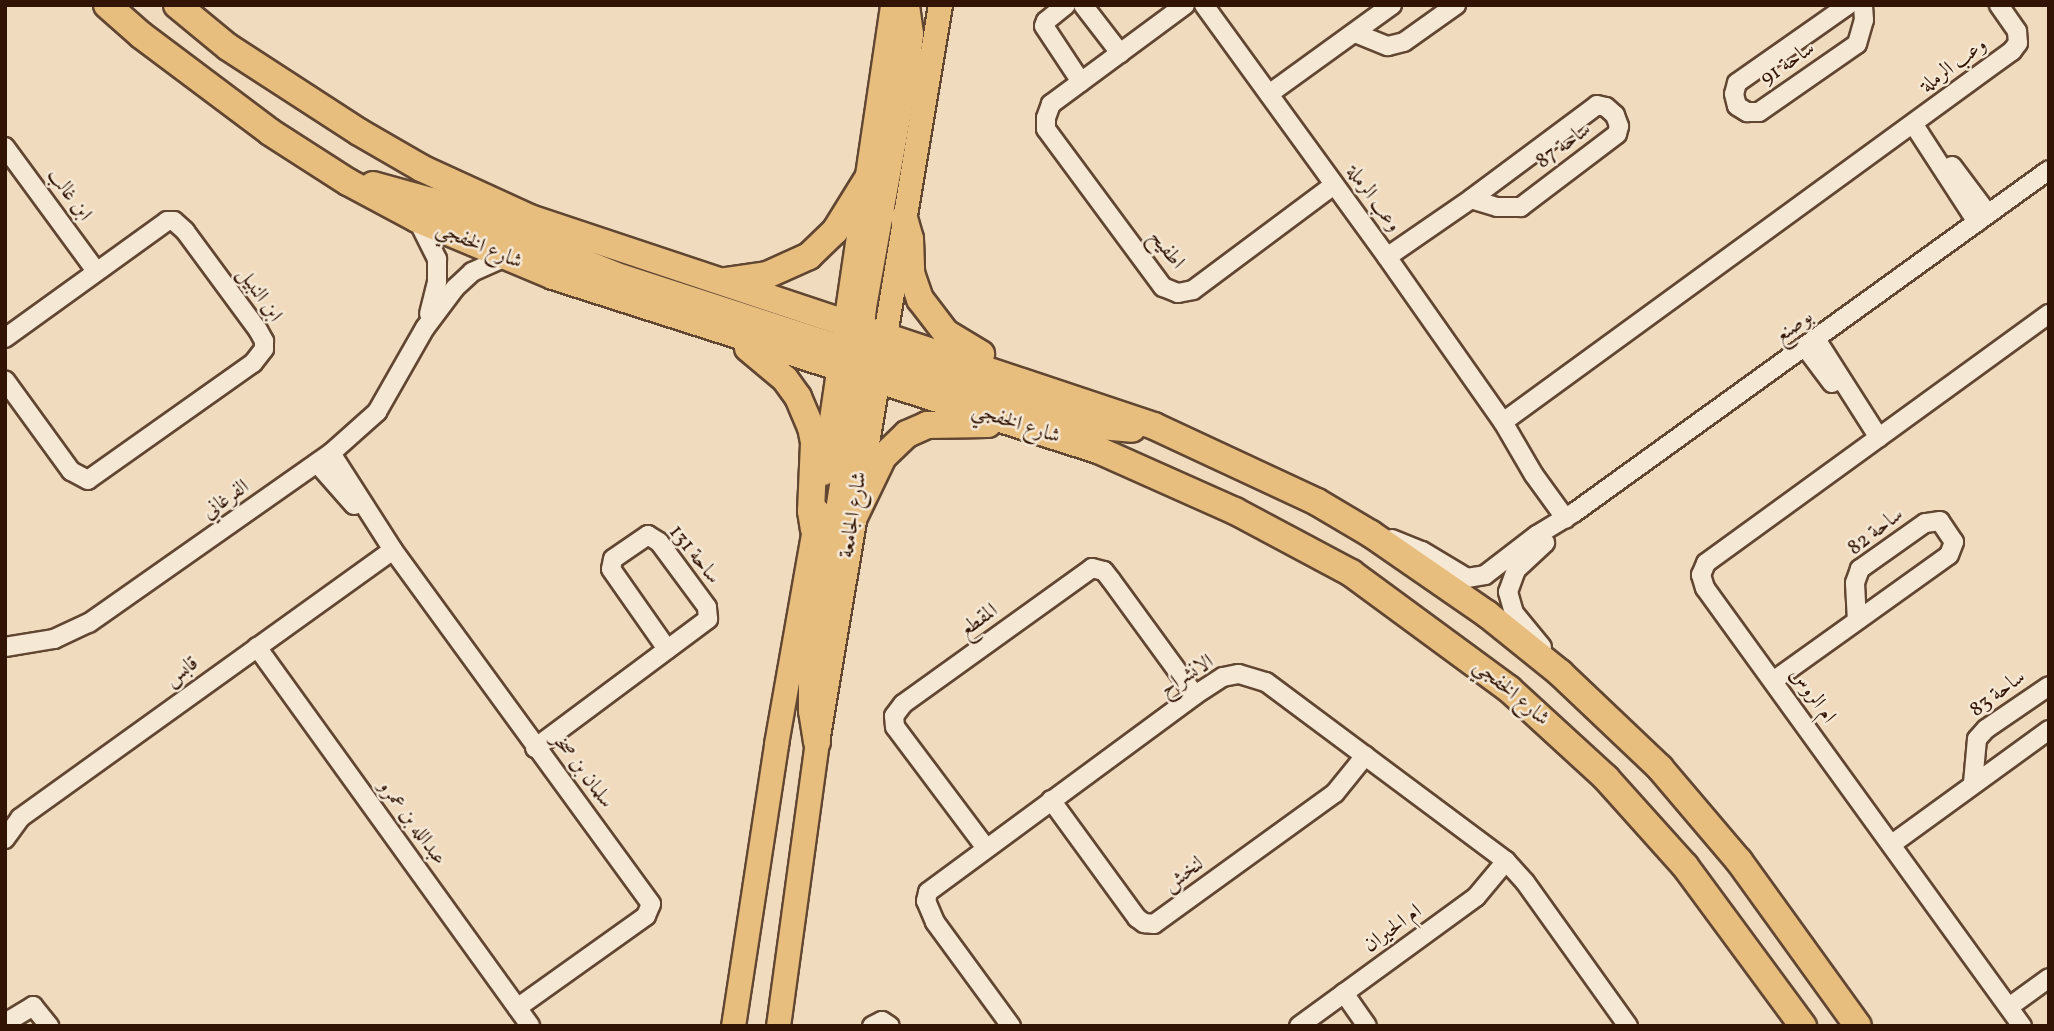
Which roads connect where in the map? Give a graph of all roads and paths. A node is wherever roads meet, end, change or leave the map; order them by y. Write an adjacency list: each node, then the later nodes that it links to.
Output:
1 (107, 5): 23 (highway, شارع الخفجي)
2 (177, 5): 32 (highway, شارع الخفجي)
3 (892, 5): 22 (main road, شارع الجامعة)
4 (906, 5): 38 (highway)
5 (940, 5): 26 (main road, شارع الجامعة)
6 (1066, 5): 17 (street)
7 (1083, 5): 16 (street)
8 (1185, 5): 16 (street, اطفيح)
9 (1204, 5): 18 (street, وعب الرملة)
10 (1392, 5): 15 (street)
11 (1456, 5): 15 (street)
12 (1847, 5): 13 (street, ساحة 91)
13 (1863, 5)
14 (1999, 5): 19 (street, وعب الرملة)
15 (1355, 33): 18 (street)
16 (1120, 54): 17 (street, اطفيح)
17 (1081, 82): 24 (street, اطفيح)
18 (1269, 94): 24 (street, وعب الرملة)
19 (1914, 125): 27 (street, وعب الرملة); 41 (street, وعب الرملة)
20 (5, 147): 31 (street, ابن غالب)
21 (2049, 170): 27 (street, بوصنع)
22 (868, 178): 32 (highway); 38 (main road, شارع الجامعة)
23 (348, 182): 28 (highway, شارع الخفجي); 38 (highway)
24 (1334, 185): 29 (street, وعب الرملة)
25 (1471, 199): 25 (street, ساحة 87); 29 (street, ساحة 87)
26 (904, 218): 38 (main road, شارع الجامعة); 39 (highway)
27 (1982, 218): 37 (street, بوصنع)
28 (417, 219): 30 (highway, شارع الخفجي); 34 (street, الفرغاني)
29 (1387, 257): 41 (street, وعب الرملة)
30 (504, 258): 34 (street, الفرغاني); 35 (highway, شارع الخفجي)
31 (96, 271): 36 (street, ابن النبيل); 40 (street, ابن النبيل)
32 (715, 281): 38 (highway, شارع الخفجي)
33 (2049, 314): 44 (street, ام الروس)
34 (425, 328): 45 (street, الفرغاني)
35 (733, 336): 38 (highway, شارع الخفجي); 48 (highway)
36 (5, 338)
37 (1810, 343): 44 (street); 46 (street, بوصنع)
38 (860, 353): 39 (highway, شارع الخفجي); 42 (highway, شارع الخفجي); 43 (highway); 47 (main road, شارع الجامعة); 48 (main road, شارع الجامعة); 60 (highway)
39 (1000, 373): 43 (highway, شارع الخفجي)
40 (5, 380)
41 (1503, 422): 46 (street, وعب الرملة)
42 (1022, 426): 47 (highway); 84 (highway, شارع الخفجي)
43 (1154, 426): 49 (highway, شارع الخفجي)
44 (1879, 438): 56 (street, ام الروس)
45 (324, 458): 50 (street, سلمان بن صخر); 52 (street, الفرغاني)
46 (1571, 516): 49 (street, بوصنع); 55 (street, بوصنع)
47 (854, 517): 60 (main road, شارع الجامعة)
48 (814, 528): 76 (main road, شارع الجامعة)
49 (1371, 534): 55 (highway, شارع الخفجي)
50 (393, 550): 53 (street, قابس); 61 (street, سلمان بن صخر)
51 (1857, 619): 51 (street, ساحة 82); 56 (street, ساحة 82)
52 (5, 647)
53 (257, 647): 65 (street, قابس); 72 (street, عبدالله بن عمرو)
54 (667, 649): 54 (street, ساحة 131); 61 (street, ساحة 131)
55 (1560, 673): 85 (highway, شارع الخفجي)
56 (1773, 681): 66 (street, ام الروس)
57 (2049, 686): 63 (street, ساحة 83)
58 (1195, 695): 62 (street, الانشراح); 64 (street, الانشراح); 67 (street, المقطع)
59 (2049, 730): 63 (street)
60 (817, 742): 77 (main road, شارع الجامعة)
61 (535, 748): 72 (street, سلمان بن صخر)
62 (1365, 756): 64 (street, لنخش); 68 (street, الانشراح)
63 (1973, 783): 66 (street)
64 (1051, 800): 67 (street, الانشراح)
65 (5, 839)
66 (1892, 844): 71 (street, ام الروس)
67 (986, 848): 80 (street, الانشراح)
68 (1506, 861): 70 (street, ام الحيران); 83 (street, الانشراح)
69 (2049, 978): 71 (street)
70 (1344, 993): 81 (street, ام الحيران); 82 (street)
71 (2009, 1007): 86 (street, ام الروس)
72 (517, 1008): 75 (street, عبدالله بن عمرو)
73 (5, 1023): 74 (street)
74 (49, 1026)
75 (530, 1026)
76 (733, 1026)
77 (778, 1026)
78 (873, 1026): 79 (street)
79 (890, 1026)
80 (1010, 1026)
81 (1299, 1026)
82 (1367, 1026)
83 (1628, 1026)
84 (1803, 1026)
85 (1858, 1026)
86 (2022, 1026)

